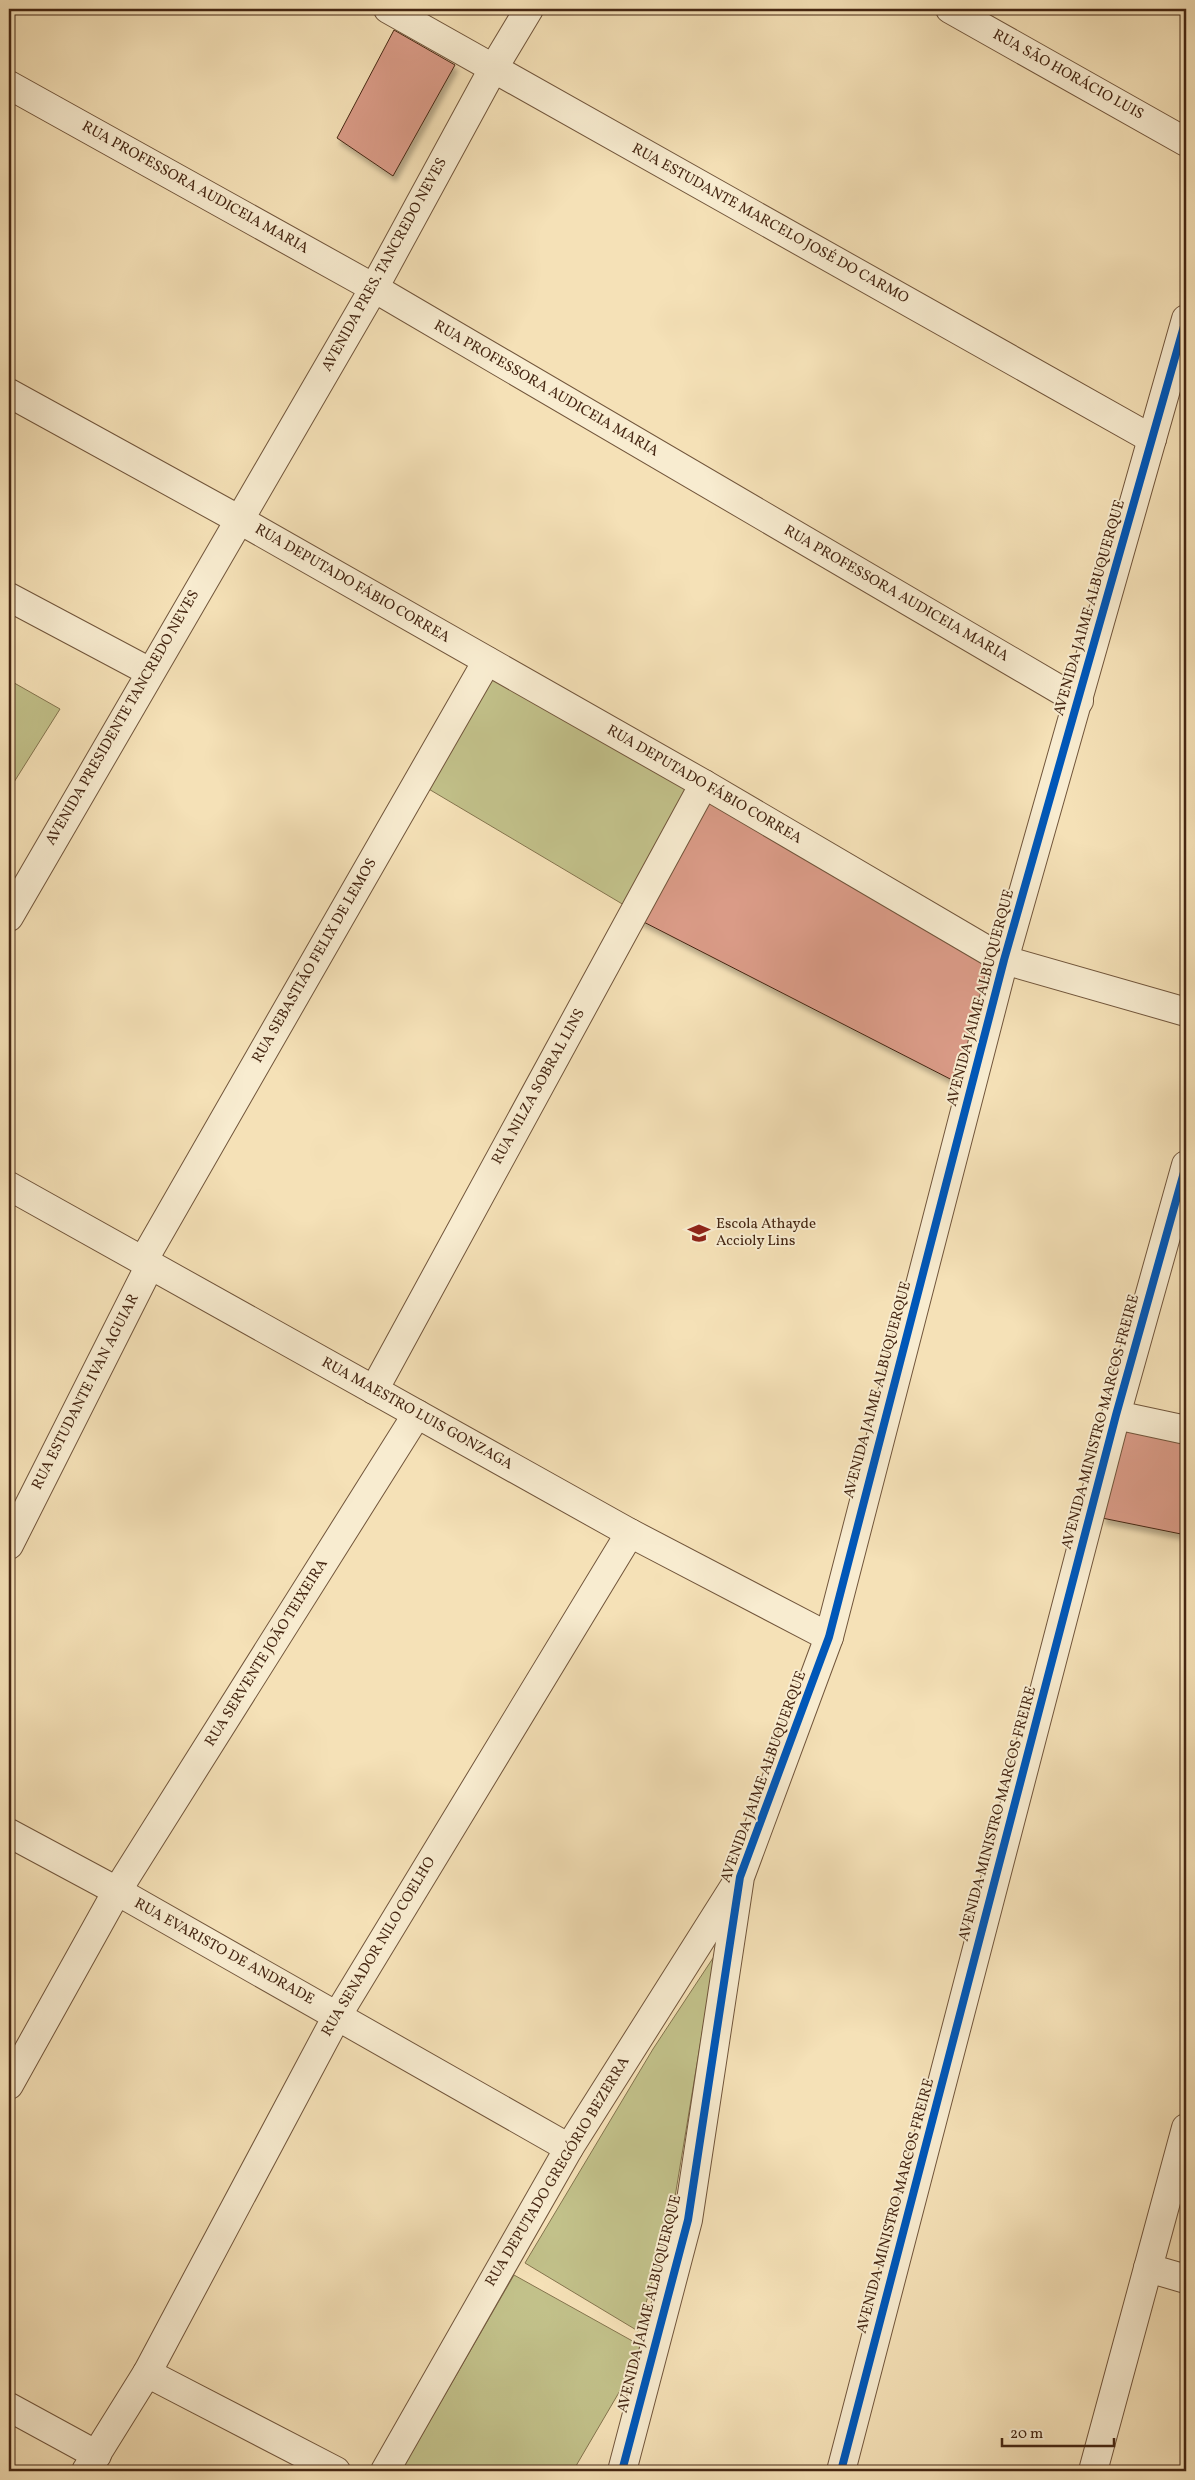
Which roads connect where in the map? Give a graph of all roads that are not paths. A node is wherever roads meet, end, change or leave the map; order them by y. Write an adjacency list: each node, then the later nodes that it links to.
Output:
1 (388, 9): 4 (street, RUA ESTUDANTE MARCELO JOSÉ DO CARMO)
2 (529, 9): 4 (street, AVENIDA PRES. TANCREDO NEVES)
3 (950, 9): 6 (street, RUA SÃO HORÁCIO LUIS)
4 (493, 69): 7 (street, AVENIDA PRES. TANCREDO NEVES); 10 (street, RUA ESTUDANTE MARCELO JOSÉ DO CARMO)
5 (9, 85): 7 (street, RUA PROFESSORA AUDICEIA MARIA)
6 (1186, 142)
7 (374, 288): 11 (street, AVENIDA PRES. TANCREDO NEVES); 15 (street, RUA PROFESSORA AUDICEIA MARIA)
8 (1186, 319): 10 (street, AVENIDA JAIME ALBUQUERQUE)
9 (9, 393): 11 (street, RUA DEPUTADO FÁBIO CORREA)
10 (1152, 439): 15 (street, AVENIDA JAIME ALBUQUERQUE)
11 (238, 520): 13 (street, RUA DEPUTADO FÁBIO CORREA); 14 (street, AVENIDA PRESIDENTE TANCREDO NEVES)
12 (9, 597): 14 (street)
13 (487, 661): 16 (street, RUA DEPUTADO FÁBIO CORREA); 22 (street, RUA SEBASTIÃO FELIX DE LEMOS)
14 (150, 672): 17 (street, AVENIDA PRESIDENTE TANCREDO NEVES)
15 (1079, 701): 18 (street, AVENIDA JAIME ALBUQUERQUE)
16 (704, 784): 18 (street, RUA DEPUTADO FÁBIO CORREA); 23 (street, RUA NILZA SOBRAL LINS)
17 (9, 917)
18 (1004, 960): 19 (street, RUA DEPUTADO FÁBIO CORREA); 29 (street, AVENIDA JAIME ALBUQUERQUE)
19 (1186, 1012)
20 (1186, 1165): 25 (street, AVENIDA MINISTRO MARCOS FREIRE)
21 (9, 1186): 22 (street, RUA MAESTRO LUIS GONZAGA)
22 (146, 1263): 23 (street, RUA MAESTRO LUIS GONZAGA); 28 (street, RUA ESTUDANTE IVAN AGUIAR)
23 (374, 1390): 24 (street, RUA MAESTRO LUIS GONZAGA)
24 (417, 1414): 27 (street, RUA MAESTRO LUIS GONZAGA); 32 (street, RUA SERVENTE JOÃO TEIXEIRA)
25 (1116, 1415): 26 (street); 45 (street, AVENIDA MINISTRO MARCOS FREIRE)
26 (1186, 1430)
27 (630, 1533): 29 (street, RUA MAESTRO LUIS GONZAGA); 33 (street, RUA SENADOR NILO COELHO)
28 (9, 1545)
29 (829, 1637): 31 (street, AVENIDA JAIME ALBUQUERQUE)
30 (9, 1833): 32 (street, RUA EVARISTO DE ANDRADE)
31 (740, 1877): 36 (street, RUA DEPUTADO GREGÓRIO BEZERRA); 44 (street, AVENIDA JAIME ALBUQUERQUE)
32 (117, 1892): 33 (street, RUA EVARISTO DE ANDRADE); 34 (street, RUA SERVENTE JOÃO TEIXEIRA)
33 (337, 2016): 36 (street, RUA EVARISTO DE ANDRADE); 39 (street, RUA SENADOR NILO COELHO)
34 (9, 2085)
35 (1186, 2128): 37 (street)
36 (569, 2148): 43 (street, RUA DEPUTADO GREGÓRIO BEZERRA)
37 (1148, 2268): 38 (street); 46 (street)
38 (1186, 2278)
39 (147, 2373): 41 (street, RUA SENADOR NILO COELHO); 42 (street)
40 (9, 2407): 41 (street)
41 (92, 2463)
42 (336, 2471)
43 (385, 2471)
44 (622, 2471)
45 (841, 2471)
46 (1093, 2471)

